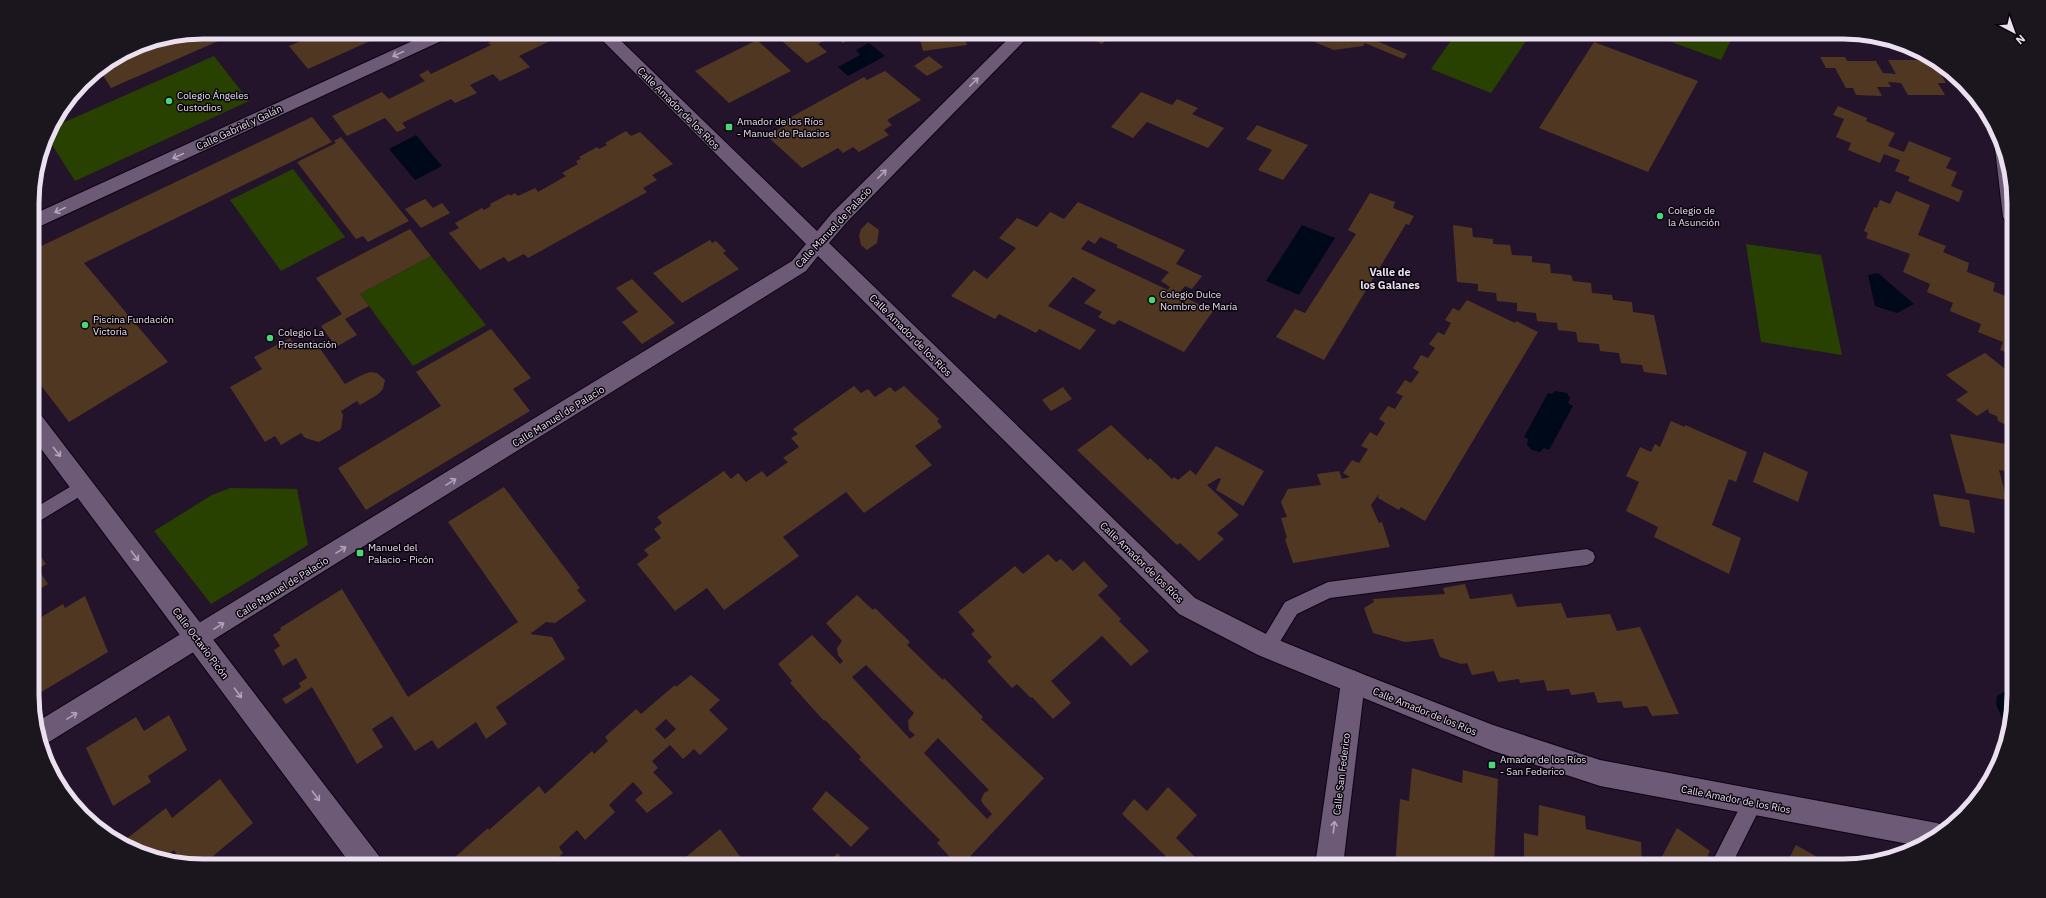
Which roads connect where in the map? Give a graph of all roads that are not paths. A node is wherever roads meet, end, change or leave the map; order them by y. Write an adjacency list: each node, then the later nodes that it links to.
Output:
1 (431, 39): 4 (street, Calle Gabriel y Galán, one-way to 4)
2 (609, 39): 5 (street, Calle Amador de los Ríos)
3 (1018, 39): 5 (street, Calle Manuel de Palacio, one-way to 3)
4 (39, 220)
5 (817, 243): 10 (street, Calle Manuel de Palacio, one-way to 5); 11 (street, Calle Amador de los Ríos)
6 (39, 429): 7 (street, Calle Octavio Picón, one-way to 7)
7 (83, 486): 8 (lane); 10 (street, Calle Octavio Picón, one-way to 10)
8 (39, 514)
9 (1587, 557): 11 (lane)
10 (198, 639): 13 (street, Calle Manuel de Palacio, one-way to 10); 16 (street, Calle Octavio Picón, one-way to 16)
11 (1267, 647): 12 (street, Calle Amador de los Ríos)
12 (1353, 682): 14 (street, Calle Amador de los Ríos); 17 (street, Calle San Federico, one-way to 12)
13 (44, 733)
14 (1753, 802): 15 (street, Calle Amador de los Ríos); 18 (lane)
15 (1929, 834)
16 (364, 859)
17 (1330, 859)
18 (1724, 859)

